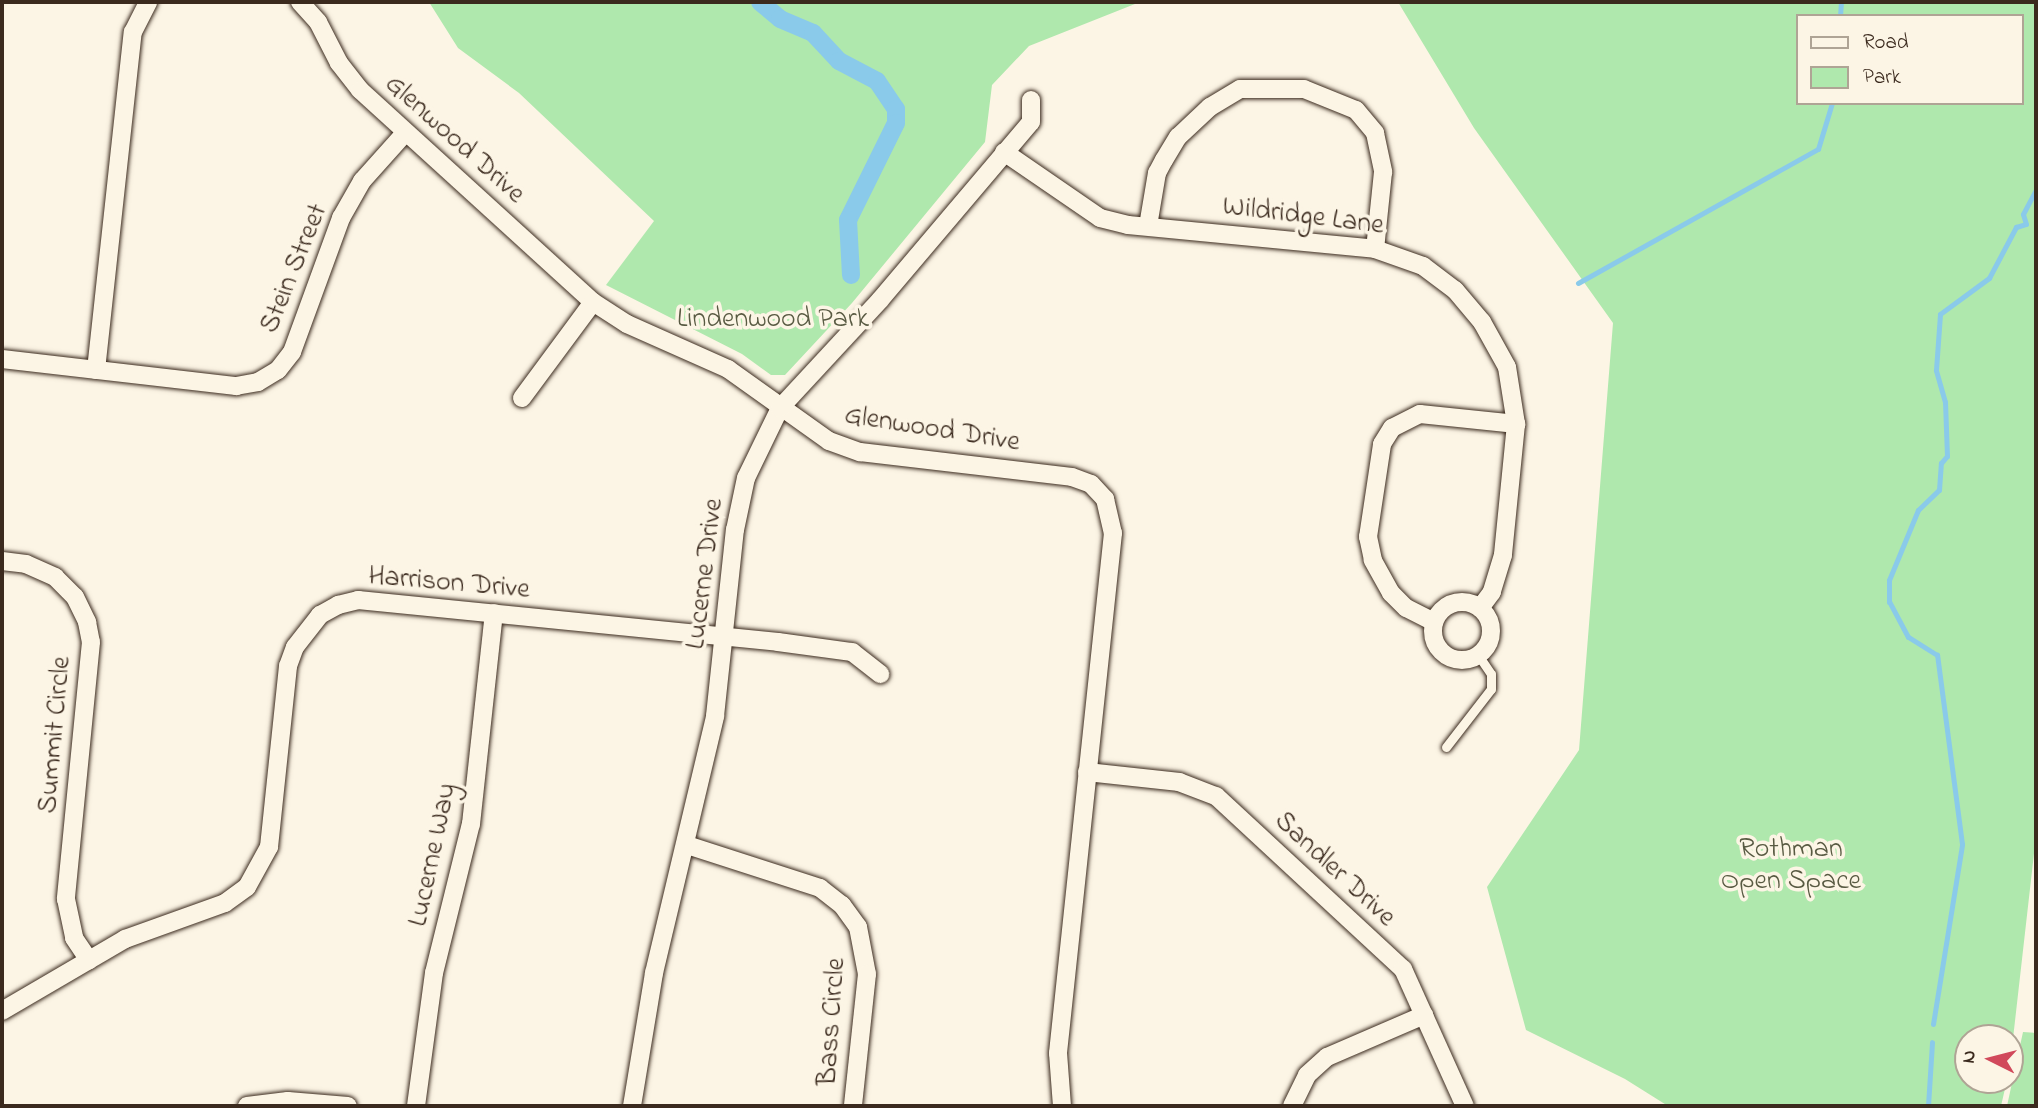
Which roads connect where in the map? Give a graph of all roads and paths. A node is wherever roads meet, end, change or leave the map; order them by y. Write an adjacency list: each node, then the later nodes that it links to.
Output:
1 (146, 2): 10 (street)
2 (300, 2): 4 (street, Glenwood Drive)
3 (1031, 100): 5 (street, Lucerne Drive)
4 (405, 133): 8 (street, Glenwood Drive); 10 (street, Stein Street)
5 (1004, 152): 6 (street, Wildridge Lane); 12 (street, Lucerne Drive)
6 (1148, 226): 7 (street, Wildridge Lane); 7 (street)
7 (1375, 249): 13 (street, Wildridge Lane)
8 (593, 302): 11 (street); 12 (street, Glenwood Drive)
9 (2, 359): 10 (street, Stein Street)
10 (96, 370)
11 (522, 398)
12 (780, 408): 18 (street, Lucerne Drive); 22 (street, Glenwood Drive)
13 (1516, 424): 15 (street, Wildridge Lane); 17 (street)
14 (2, 561): 24 (street, Summit Circle)
15 (1480, 608): 17 (street); 19 (street)
16 (494, 613): 18 (street, Harrison Drive); 24 (street, Harrison Drive); 29 (street, Lucerne Way)
17 (1434, 622): 19 (street)
18 (725, 637): 20 (street, Harrison Drive); 23 (street, Lucerne Drive)
19 (1478, 655): 21 (lane)
20 (880, 674)
21 (1446, 747)
22 (1087, 772): 26 (street, Sandler Drive); 32 (street, Glenwood Drive)
23 (687, 845): 30 (street, Lucerne Drive); 31 (street, Bass Circle)
24 (89, 960): 25 (street, Harrison Drive)
25 (2, 1011)
26 (1424, 1015): 33 (street); 34 (street, Sandler Drive)
27 (247, 1106): 28 (street)
28 (348, 1106)
29 (416, 1106)
30 (632, 1106)
31 (853, 1106)
32 (1062, 1106)
33 (1292, 1106)
34 (1465, 1106)

